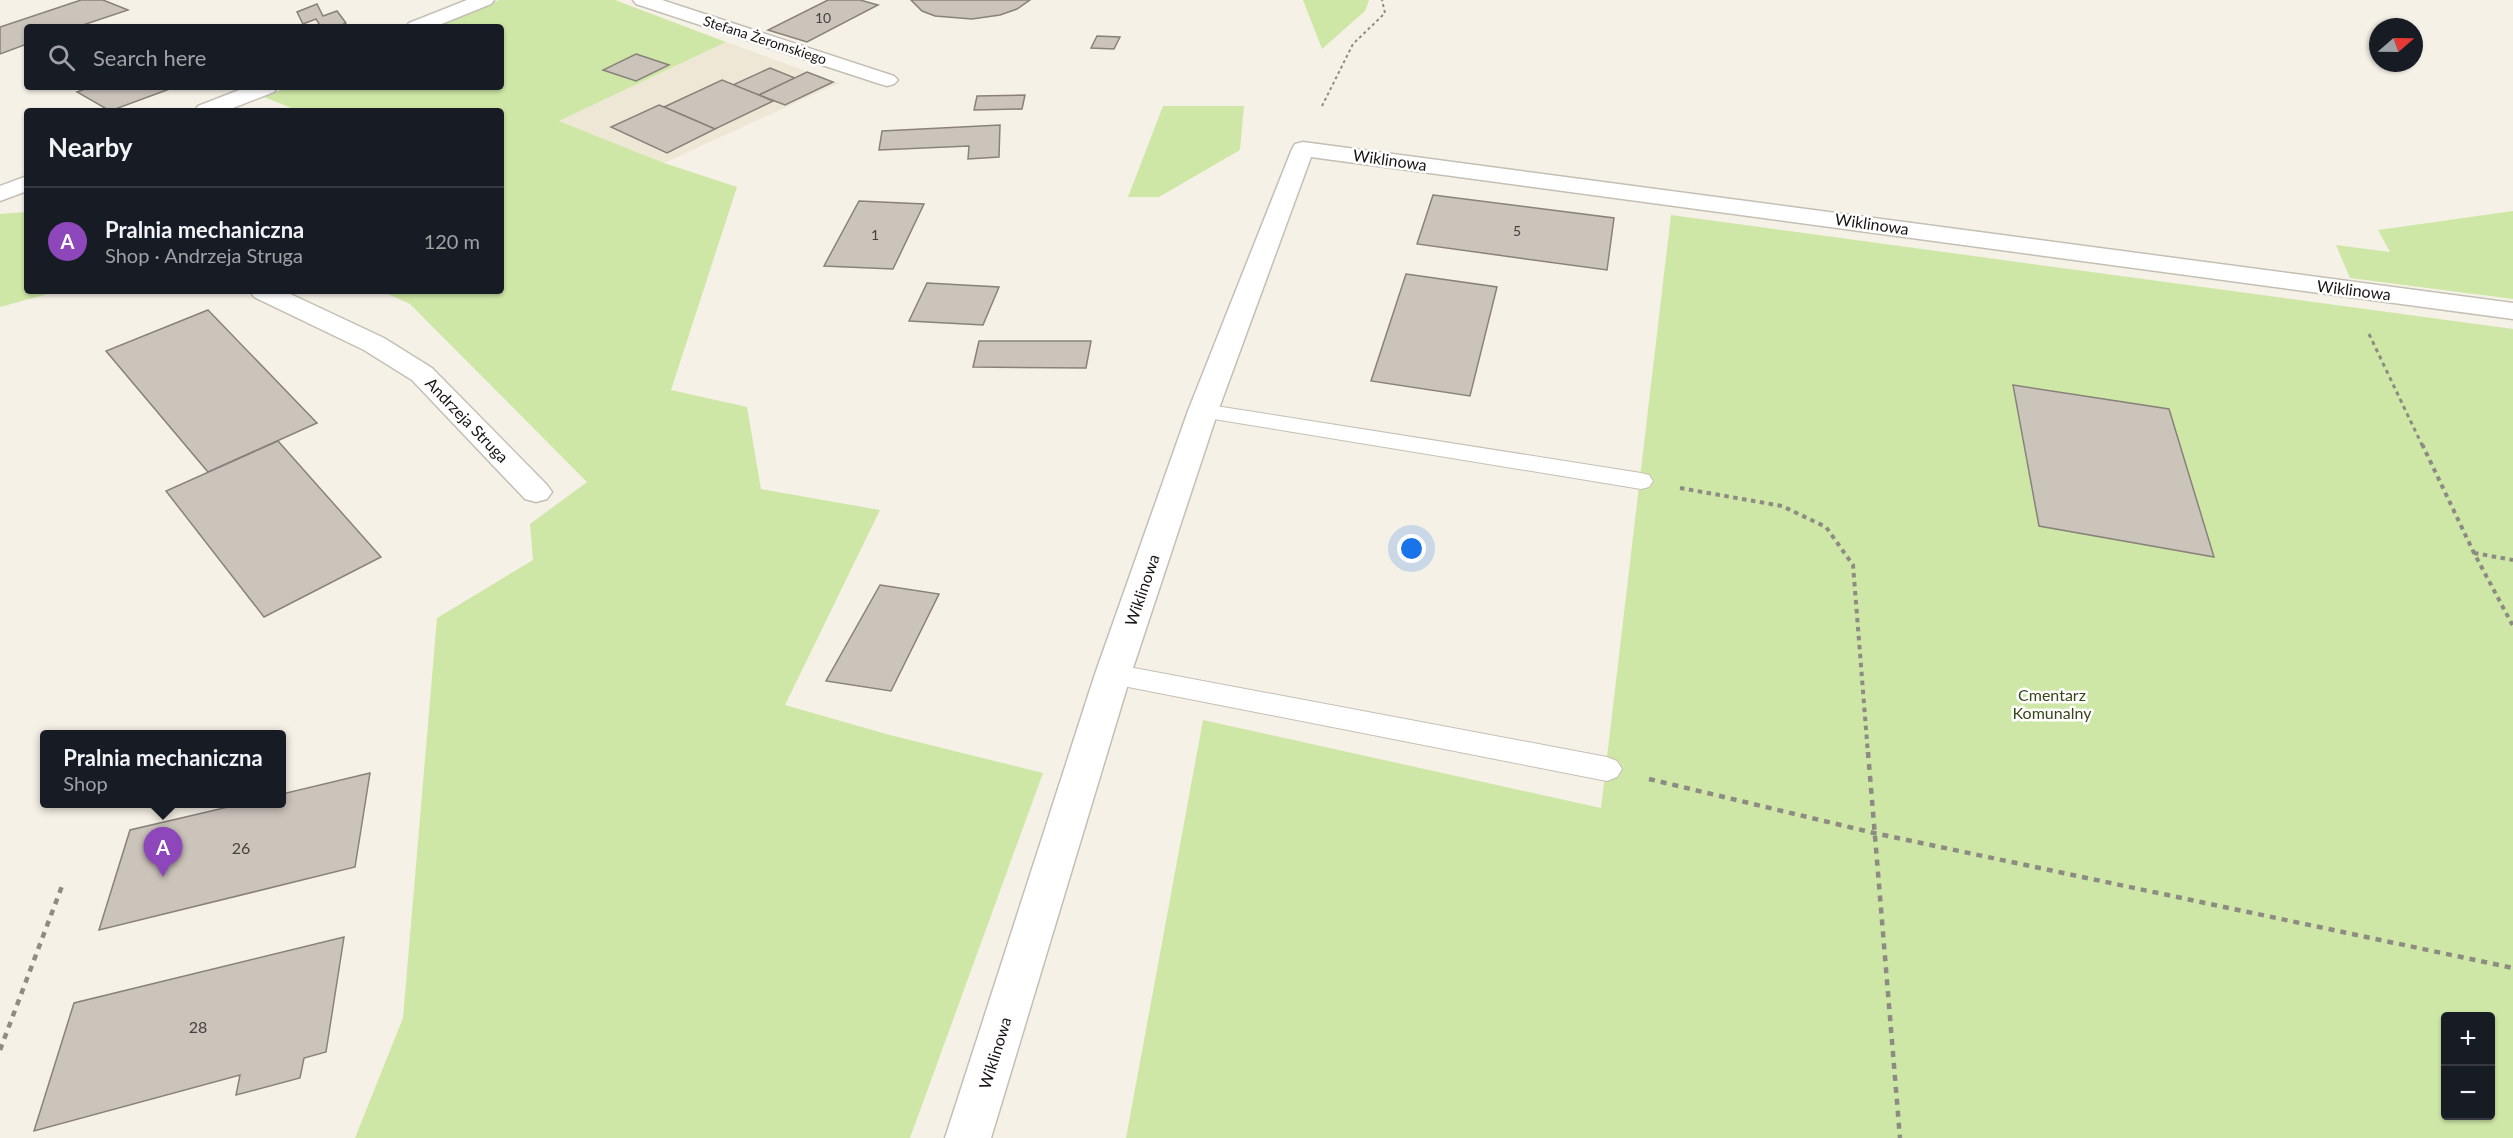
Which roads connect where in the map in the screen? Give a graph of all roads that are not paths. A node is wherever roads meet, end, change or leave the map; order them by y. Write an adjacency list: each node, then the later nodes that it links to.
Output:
1 (484, 0): 3 (street)
2 (643, 0): 4 (street, Stefana Żeromskiego)
3 (424, 24)
4 (887, 80)
5 (258, 90): 6 (street)
6 (214, 108)
7 (0, 173): 8 (street)
8 (24, 180)
9 (24, 182): 10 (street)
10 (0, 194)
11 (269, 294): 15 (street, Andrzeja Struga)
12 (2513, 311): 13 (street, Wiklinowa)
13 (1203, 411): 14 (lane); 16 (street, Wiklinowa)
14 (1641, 481)
15 (536, 492)
16 (1113, 675): 17 (lane); 18 (street, Wiklinowa)
17 (1606, 769)
18 (968, 1138)

